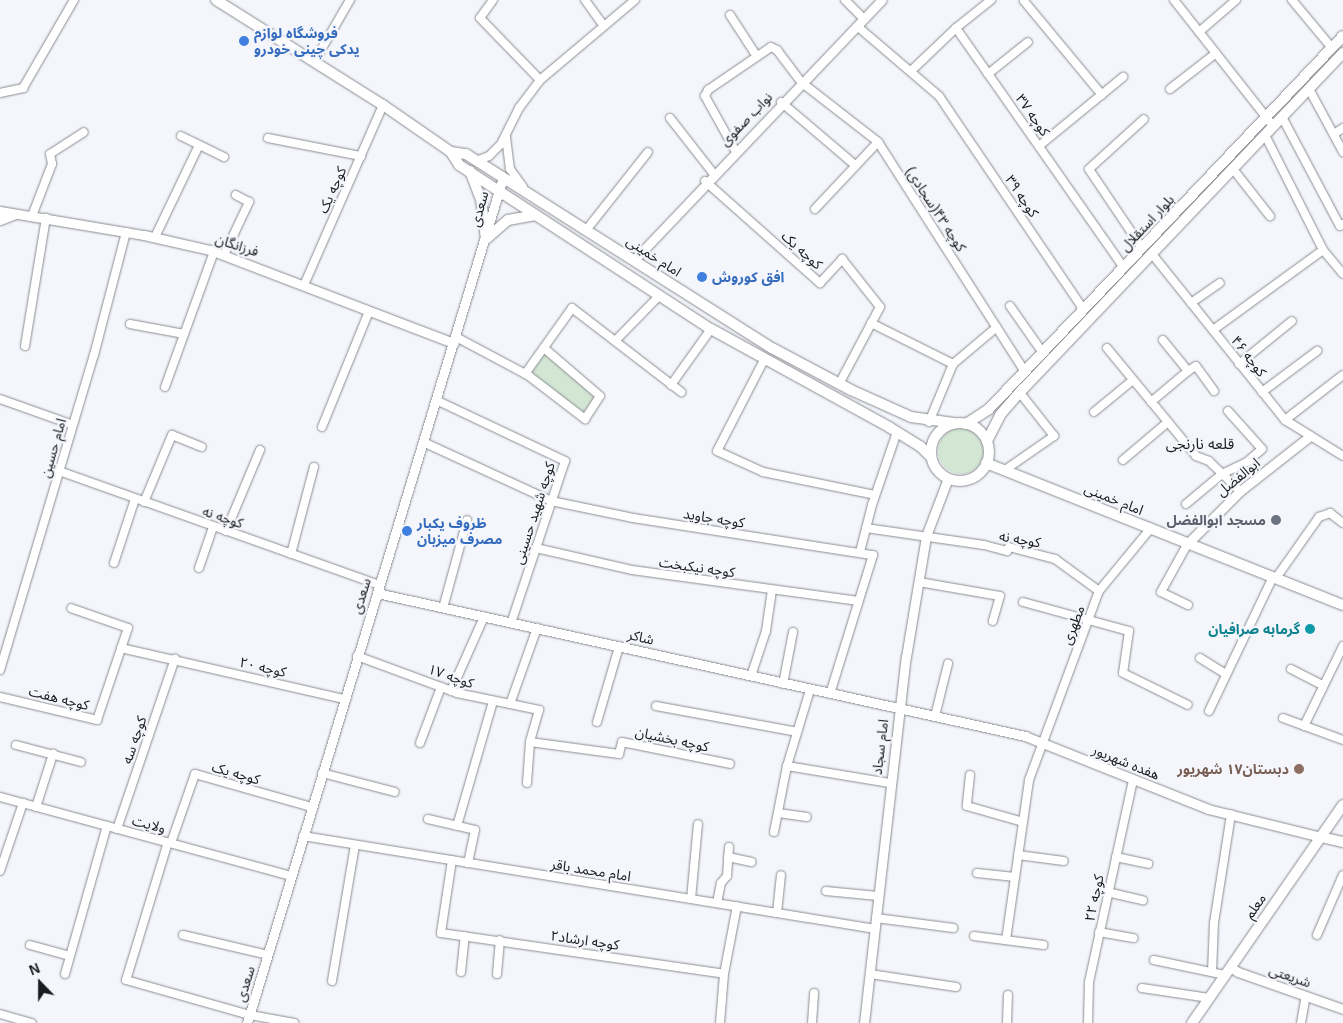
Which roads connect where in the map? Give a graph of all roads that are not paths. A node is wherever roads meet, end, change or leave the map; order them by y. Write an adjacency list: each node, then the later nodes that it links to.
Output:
1 (74, 0): 34 (street)
2 (216, 0): 26 (main road, امام خمینی)
3 (350, 0): 26 (street)
4 (493, 0): 30 (street)
5 (586, 0): 16 (street)
6 (635, 0): 16 (street)
7 (845, 0): 15 (street)
8 (882, 0): 15 (street, نواب صفوی)
9 (991, 0): 18 (street)
10 (1174, 0): 19 (street)
11 (1236, 0): 19 (street)
12 (1292, 0): 22 (street)
13 (1024, 1): 35 (street)
14 (730, 15): 25 (street)
15 (864, 18): 17 (street, نواب صفوی)
16 (603, 25): 30 (street)
17 (857, 26): 27 (street); 31 (street, نواب صفوی)
18 (956, 28): 27 (street); 28 (street, کوچه ۳۷)
19 (1199, 32): 23 (street)
20 (1343, 36): 22 (main road, بلوار استقلال)
21 (1028, 42): 28 (street)
22 (1332, 48): 40 (main road, بلوار استقلال)
23 (1216, 53): 32 (street); 40 (street)
24 (1343, 53): 33 (main road, بلوار استقلال)
25 (756, 55): 31 (street, کوچه ۴۳(سجادی)); 53 (street)
26 (314, 62): 37 (main road, امام خمینی)
27 (912, 70): 94 (street, کوچه ۳۹)
28 (988, 74): 52 (street, کوچه ۳۷)
29 (1123, 77): 35 (street)
30 (540, 80): 48 (street)
31 (801, 82): 36 (street, نواب صفوی); 50 (street, کوچه ۴۳(سجادی))
32 (1170, 89)
33 (1309, 89): 38 (main road, بلوار استقلال); 45 (street)
34 (0, 93)
35 (1102, 95): 52 (street)
36 (781, 102): 53 (street, نواب صفوی); 60 (street)
37 (383, 105): 54 (main road, امام خمینی); 57 (street, کوچه یک)
38 (1282, 117): 42 (main road, بلوار استقلال); 77 (street)
39 (670, 118): 63 (street)
40 (1266, 118): 42 (street); 83 (main road, بلوار استقلال)
41 (1144, 119): 83 (street, کوچه ۴۶)
42 (1274, 126): 46 (main road, بلوار استقلال)
43 (1343, 128): 45 (street)
44 (84, 132): 73 (street)
45 (1334, 134): 56 (street)
46 (1265, 135): 61 (main road, بلوار استقلال); 82 (street)
47 (180, 136): 51 (street)
48 (506, 137): 59 (street); 67 (street)
49 (268, 138): 57 (street)
50 (878, 142): 60 (street); 99 (street, کوچه ۴۳(سجادی))
51 (199, 145): 58 (street); 80 (street)
52 (1039, 146): 87 (street, کوچه ۳۷)
53 (735, 150): 63 (street, نواب صفوی)
54 (451, 152): 59 (main road, امام خمینی); 62 (main road, امام خمینی)
55 (648, 152): 78 (street)
56 (1343, 152)
57 (360, 156): 90 (street, کوچه یک)
58 (224, 157)
59 (476, 161): 64 (main road, امام خمینی)
60 (855, 165): 69 (street)
61 (1232, 169): 74 (street); 83 (main road, بلوار استقلال)
62 (470, 172): 66 (main road, امام خمینی); 81 (main road)
63 (713, 173): 65 (street, نواب صفوی)
64 (503, 178): 66 (street, سعدی); 67 (main road, امام خمینی)
65 (705, 182): 86 (street, نواب صفوی); 97 (street, کوچه یک)
66 (498, 191): 72 (main road, امام خمینی); 81 (street, سعدی)
67 (530, 194): 78 (main road, امام خمینی)
68 (236, 195): 85 (street)
69 (815, 209)
70 (0, 211): 71 (street, فرزانگان)
71 (19, 214): 73 (street, فرزانگان); 76 (street)
72 (536, 215): 81 (main road); 91 (main road, امام خمینی)
73 (32, 216): 75 (street, فرزانگان)
74 (1270, 216)
75 (46, 218): 79 (street, فرزانگان); 106 (street)
76 (0, 220)
77 (1343, 224)
78 (586, 229): 86 (main road, امام خمینی)
79 (126, 232): 80 (street, فرزانگان); 136 (street, امام حسین)
80 (154, 237): 84 (street, فرزانگان)
81 (486, 239): 103 (street, سعدی)
82 (1323, 250): 88 (street); 101 (street)
83 (1147, 251): 87 (main road, بلوار استقلال); 92 (street, کوچه ۴۶); 125 (main road, بلوار استقلال)
84 (214, 252): 85 (street, فرزانگان); 102 (street)
85 (224, 255): 90 (street, فرزانگان)
86 (634, 260): 119 (main road, امام خمینی)
87 (1124, 268): 94 (main road, بلوار استقلال)
88 (1343, 274)
89 (1220, 283): 92 (street)
90 (304, 285): 95 (street, فرزانگان)
91 (660, 295): 100 (main road, امام خمینی); 105 (street)
92 (1191, 303): 101 (street, کوچه ۴۶)
93 (1010, 306): 110 (street)
94 (1084, 310): 110 (main road, بلوار استقلال)
95 (369, 311): 103 (street, فرزانگان); 137 (street)
96 (1292, 321): 113 (street)
97 (870, 323): 112 (street); 119 (street)
98 (130, 324): 102 (street)
99 (997, 327): 112 (street); 114 (street, کوچه ۴۳(سجادی))
100 (712, 329): 111 (main road, امام خمینی); 120 (street)
101 (1213, 330): 113 (street, کوچه ۴۶)
102 (184, 334): 121 (street)
103 (455, 340): 116 (street); 127 (street, سعدی)
104 (1163, 340): 115 (street)
105 (615, 341): 107 (street); 120 (street)
106 (25, 346)
107 (544, 348): 116 (street); 116 (street)
108 (1107, 348): 118 (street)
109 (1317, 351): 124 (street)
110 (1043, 353): 114 (main road, بلوار استقلال)
111 (764, 360): 138 (main road, امام خمینی); 154 (street)
112 (953, 364): 132 (street)
113 (1239, 364): 124 (street, کوچه ۴۶)
114 (1025, 372): 135 (main road, بلوار استقلال)
115 (1188, 372): 122 (street); 128 (street)
116 (526, 374)
117 (1343, 375): 131 (street)
118 (1133, 380): 128 (street); 130 (street)
119 (839, 384): 132 (main road, امام خمینی)
120 (671, 385): 123 (street)
121 (166, 387)
122 (1214, 391)
123 (681, 392)
124 (1262, 392): 131 (street, کوچه ۴۶)
125 (1020, 393): 140 (main road, بلوار استقلال); 149 (street)
126 (0, 399): 136 (street)
127 (436, 400): 141 (street, سعدی); 156 (street, کوچه شهید حسینی)
128 (1151, 402): 133 (street)
129 (1228, 411): 151 (street)
130 (1094, 412)
131 (1285, 420): 139 (street, کوچه ۴۶)
132 (929, 422): 134 (main road, امام خمینی)
133 (1168, 422): 146 (street); 151 (street)
134 (954, 424): 135 (main road); 145 (main road)
135 (966, 424): 140 (main road)
136 (72, 425): 150 (street, امام حسین)
137 (322, 428)
138 (897, 432): 145 (main road, امام خمینی); 154 (street)
139 (1310, 436): 144 (street, کوچه ۴۶); 153 (street, ابوالفضل)
140 (986, 441): 147 (main road)
141 (423, 442): 156 (street, کوچه جاوید); 174 (street, سعدی)
142 (202, 447): 157 (street)
143 (260, 450): 164 (street)
144 (1343, 456)
145 (931, 457): 152 (main road)
146 (1123, 460)
147 (986, 463): 149 (main road, امام خمینی); 152 (main road)
148 (314, 466): 169 (street)
149 (1005, 470): 163 (main road, امام خمینی)
150 (59, 472): 155 (street, کوچه نه); 197 (street, امام حسین)
151 (1222, 474): 153 (street); 158 (street)
152 (948, 478): 165 (street, امام سجاد)
153 (1240, 491): 166 (street, ابوالفضل)
154 (875, 495): 162 (street)
155 (135, 499): 157 (street, کوچه نه); 170 (street)
156 (552, 501): 167 (street, کوچه شهید حسینی); 168 (street, کوچه جاوید)
157 (144, 502): 161 (street, کوچه نه)
158 (1186, 504)
159 (466, 520): 182 (street)
160 (1343, 523): 172 (street)
161 (213, 527): 164 (street, کوچه نه); 171 (street)
162 (866, 528): 165 (street, کوچه نه); 168 (street)
163 (1150, 528): 166 (main road, امام خمینی); 176 (street, مطهری)
164 (226, 531): 169 (street, کوچه نه)
165 (926, 536): 173 (street, امام سجاد); 176 (street, کوچه نه)
166 (1188, 543): 172 (main road, امام خمینی); 179 (street)
167 (536, 548): 175 (street, کوچه نیکبخت); 186 (street, کوچه شهید حسینی)
168 (860, 552): 177 (street, کوچه جاوید)
169 (290, 554): 174 (street, کوچه نه)
170 (114, 563)
171 (199, 568)
172 (1275, 578): 180 (main road, امام خمینی); 198 (street)
173 (919, 582): 184 (street); 212 (street, امام سجاد)
174 (378, 589): 182 (street, شاکر); 192 (street, سعدی)
175 (772, 590): 177 (street, کوچه نیکبخت); 199 (street)
176 (1099, 591): 185 (street, مطهری)
177 (857, 601): 205 (street)
178 (1023, 602): 185 (street)
179 (1188, 605)
180 (1343, 605)
181 (71, 608): 191 (street)
182 (443, 608): 183 (street, شاکر)
183 (484, 616): 186 (street, شاکر); 204 (street)
184 (992, 620)
185 (1088, 620): 210 (street); 221 (street, مطهری)
186 (511, 623): 187 (street, شاکر)
187 (537, 628): 189 (street, شاکر); 209 (street)
188 (793, 632): 200 (street)
189 (619, 646): 199 (street, شاکر); 216 (street)
190 (1343, 646): 201 (street)
191 (121, 648): 194 (street, کوچه ۲۰); 206 (street, کوچه هفت)
192 (357, 656): 202 (street, کوچه ۱۷); 207 (street, سعدی)
193 (1200, 658): 198 (street)
194 (176, 659): 207 (street, کوچه ۲۰); 247 (street, کوچه سه)
195 (948, 664): 214 (street)
196 (1291, 668): 201 (street)
197 (0, 670)
198 (1226, 674): 213 (street)
199 (750, 676): 200 (street, شاکر)
200 (783, 684): 203 (street, شاکر)
201 (1323, 685): 217 (street)
202 (441, 687): 204 (street, کوچه ۱۷); 223 (street)
203 (810, 690): 205 (street, شاکر); 218 (street)
204 (451, 691): 208 (street, کوچه ۱۷)
205 (830, 694): 212 (street, شاکر)
206 (0, 696)
207 (344, 699): 228 (street, سعدی)
208 (493, 700): 209 (street, کوچه ۱۷); 246 (street)
209 (510, 704): 220 (street, کوچه ۱۷)
210 (1188, 705)
211 (656, 706): 218 (street)
212 (898, 708): 214 (street, هفده شهریور); 232 (street, امام سجاد)
213 (1209, 711)
214 (935, 716): 221 (street, هفده شهریور)
215 (1283, 718): 217 (street)
216 (597, 722)
217 (1304, 726): 219 (street)
218 (797, 732): 227 (street)
219 (1343, 740)
220 (530, 742): 226 (street, کوچه بخشیان); 231 (street)
221 (1042, 743): 230 (street, هفده شهریور); 243 (street, مطهری)
222 (16, 744): 224 (street)
223 (420, 744)
224 (53, 754): 225 (street); 237 (street)
225 (81, 762)
226 (730, 764)
227 (787, 766): 232 (street); 239 (street)
228 (322, 773): 233 (street); 238 (street, سعدی)
229 (970, 775): 243 (street)
230 (1133, 780): 240 (street, هفده شهریور); 257 (street, کوچه ۲۲)
231 (527, 783)
232 (890, 783): 271 (street, امام سجاد)
233 (395, 792)
234 (0, 797): 235 (street, ولایت)
235 (23, 803): 237 (street, ولایت); 263 (street)
236 (1343, 805): 250 (main road, معلم)
237 (36, 807): 245 (street, ولایت)
238 (312, 807): 249 (street, سعدی); 252 (street, کوچه یک)
239 (778, 813): 241 (street); 248 (street)
240 (1231, 814): 250 (street, هفده شهریور); 295 (street)
241 (808, 817)
242 (428, 819): 246 (street)
243 (1023, 822): 255 (street, مطهری)
244 (698, 824): 272 (street)
245 (107, 826): 247 (street, ولایت); 291 (street)
246 (457, 826): 261 (street)
247 (117, 828): 252 (street, ولایت)
248 (774, 832)
249 (303, 836): 253 (street, امام محمد باقر); 266 (street, سعدی)
250 (1321, 836): 251 (main road, هفده شهریور); 293 (main road, معلم)
251 (1343, 842)
252 (170, 843): 266 (street, ولایت); 309 (street)
253 (355, 845): 258 (street, امام محمد باقر); 300 (street)
254 (729, 847): 256 (street)
255 (1018, 855): 259 (street); 267 (street, مطهری)
256 (728, 857): 260 (street); 274 (street)
257 (1116, 857): 262 (street); 270 (street, کوچه ۲۲)
258 (452, 860): 261 (street, امام محمد باقر); 283 (street, کوچه ارشاد۲)
259 (1064, 861)
260 (751, 862)
261 (468, 863): 272 (street, امام محمد باقر)
262 (1148, 864)
263 (0, 871)
264 (977, 873): 267 (street)
265 (781, 875): 276 (street)
266 (291, 876): 290 (street, سعدی)
267 (1015, 876): 287 (street, مطهری)
268 (1343, 876): 282 (street)
269 (826, 892): 271 (street)
270 (1108, 892): 273 (street); 280 (street, کوچه ۲۲)
271 (878, 896): 277 (street, امام سجاد)
272 (691, 899): 274 (street, امام محمد باقر)
273 (1143, 900)
274 (717, 903): 275 (street, امام محمد باقر)
275 (736, 906): 276 (street, امام محمد باقر); 298 (street)
276 (777, 913): 279 (street, امام محمد باقر)
277 (876, 918): 278 (street); 279 (street, امام سجاد)
278 (953, 928)
279 (875, 929): 299 (street, امام سجاد)
280 (1099, 932): 285 (street); 316 (street, کوچه ۲۲)
281 (183, 935): 290 (street)
282 (1317, 935)
283 (465, 936): 286 (street, کوچه ارشاد۲); 294 (street)
284 (974, 936): 287 (street)
285 (1133, 938)
286 (500, 940): 297 (street); 298 (street, کوچه ارشاد۲)
287 (1006, 940): 289 (street)
288 (30, 945): 291 (street)
289 (1043, 945)
290 (268, 955): 309 (street, سعدی)
291 (70, 956): 296 (street)
292 (1154, 960): 295 (street)
293 (1227, 971): 295 (street); 305 (street, شریعتی); 306 (main road, معلم)
294 (461, 972)
295 (1212, 972)
296 (65, 974)
297 (497, 974)
298 (724, 974): 312 (street)
299 (870, 974): 301 (street); 314 (street, امام سجاد)
300 (332, 981)
301 (956, 986)
302 (1142, 988): 306 (street)
303 (814, 993): 313 (street)
304 (1008, 995): 315 (street)
305 (1306, 996): 307 (street, شریعتی); 318 (street)
306 (1209, 998): 317 (main road, معلم)
307 (1343, 1009)
308 (0, 1014): 310 (street)
309 (248, 1019): 311 (street)
310 (32, 1023)
311 (294, 1023)
312 (720, 1023)
313 (812, 1023)
314 (864, 1023)
315 (1007, 1023)
316 (1088, 1023)
317 (1192, 1023)
318 (1301, 1023)

